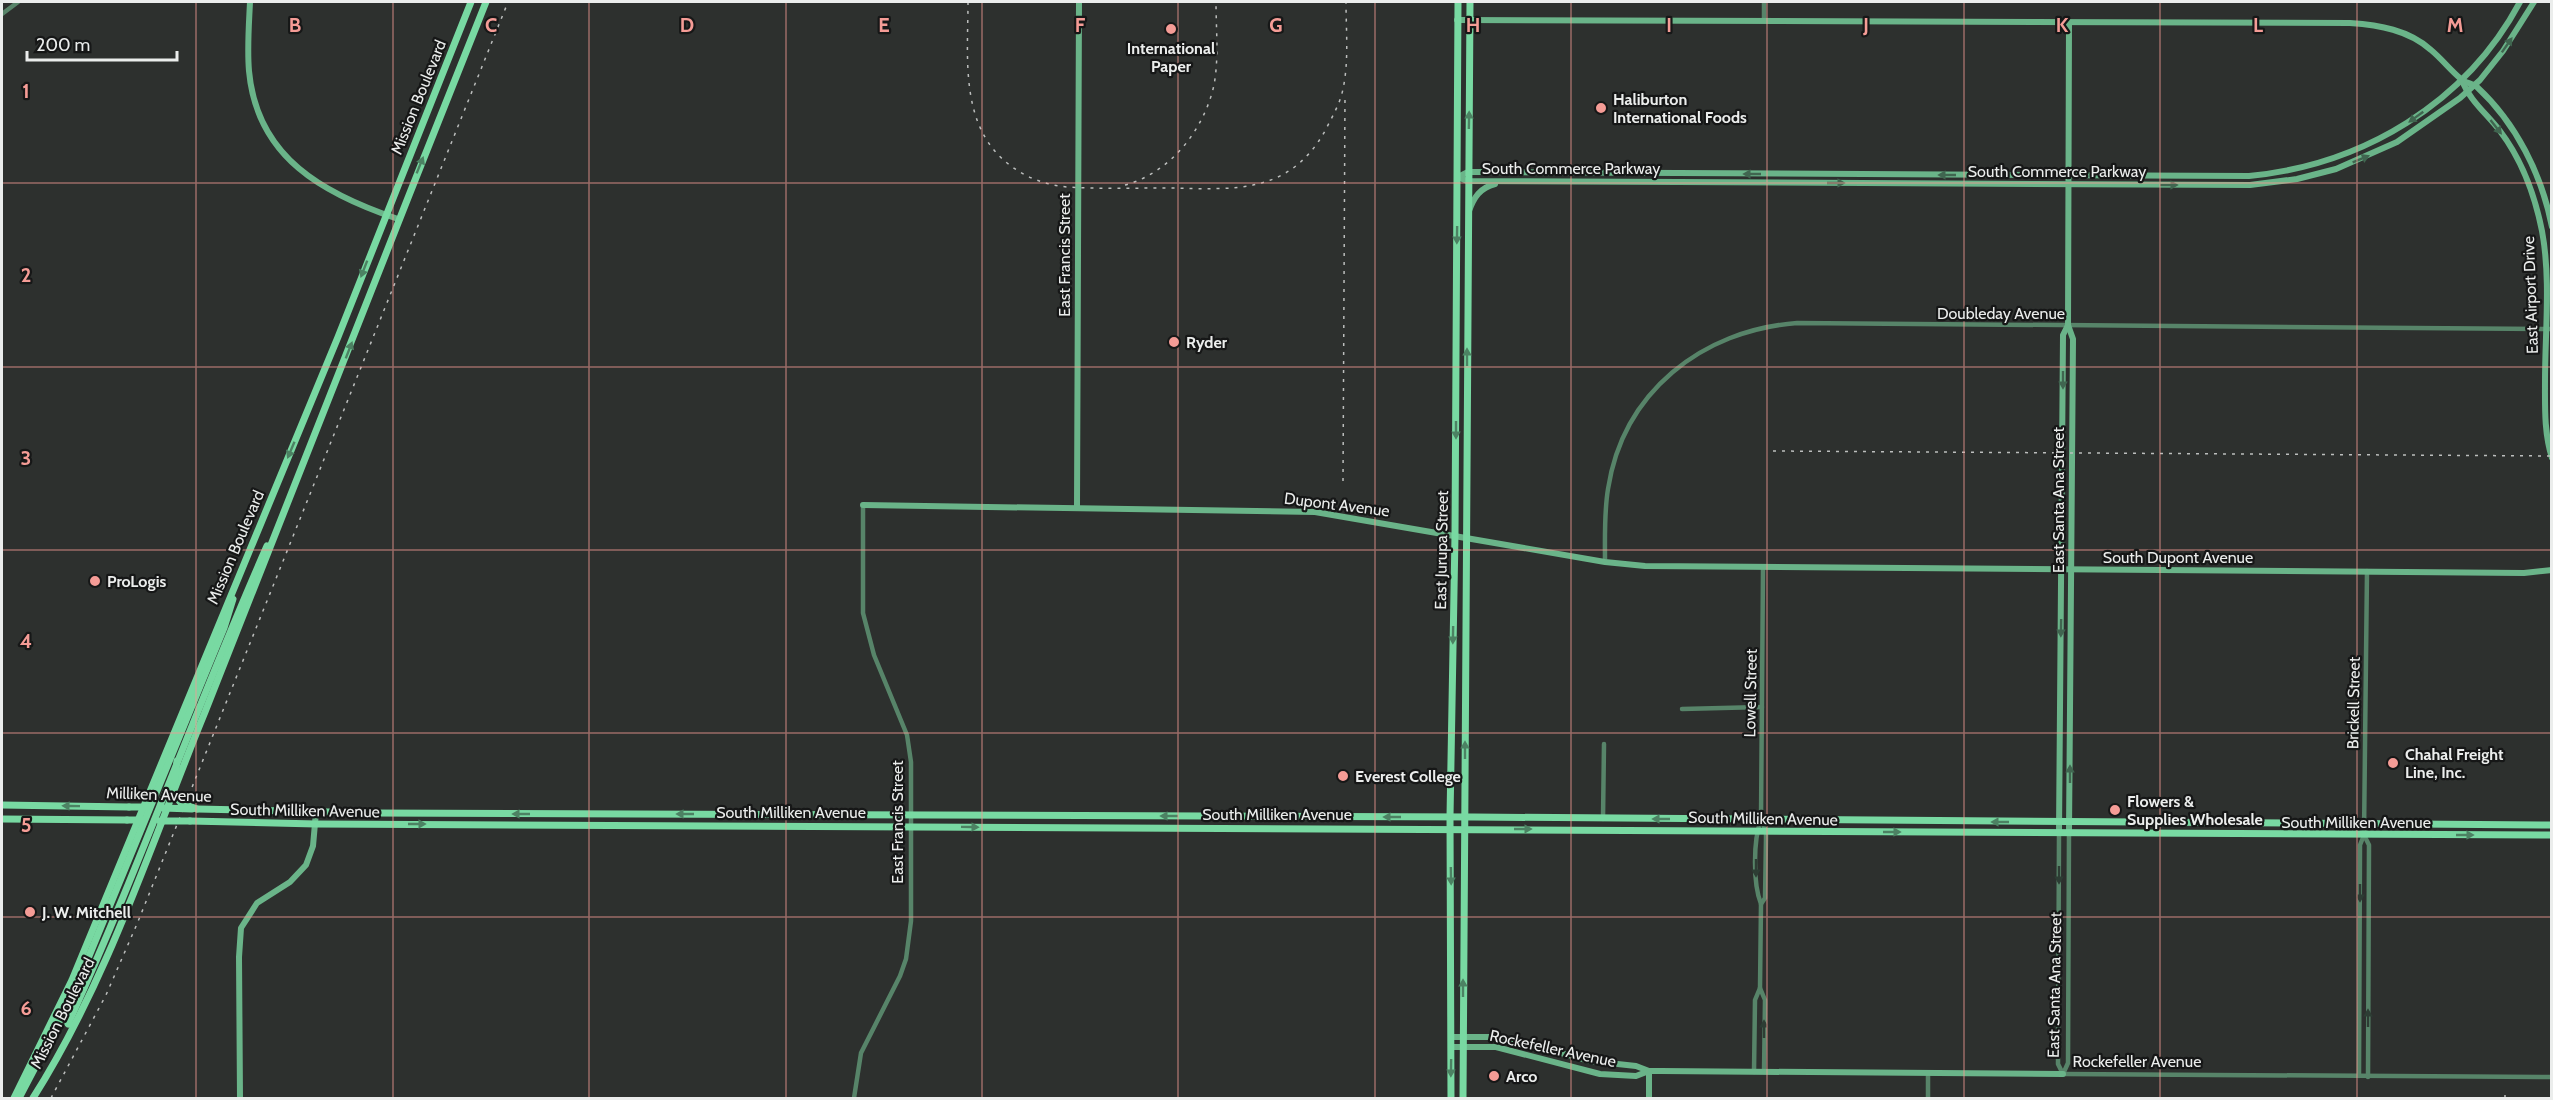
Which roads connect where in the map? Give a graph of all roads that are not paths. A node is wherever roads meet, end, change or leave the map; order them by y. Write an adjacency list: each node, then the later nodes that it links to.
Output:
1 (18, 2): 11 (street)
2 (250, 2): 25 (street)
3 (471, 2): 25 (main road, Mission Boulevard)
4 (486, 2): 27 (main road, Mission Boulevard, one-way to 4)
5 (1079, 2): 34 (street, East Francis Street)
6 (1458, 2): 12 (main road, East Jurupa Street)
7 (1470, 2): 13 (main road, East Jurupa Street)
8 (1764, 2): 14 (street)
9 (2520, 2): 16 (street)
10 (2534, 2): 17 (street, one-way to 10)
11 (2, 14)
12 (1458, 20): 13 (street); 21 (main road, East Jurupa Street)
13 (1470, 20): 14 (street); 19 (main road, East Jurupa Street, one-way to 13)
14 (1764, 21): 15 (street)
15 (2069, 24): 16 (street); 20 (street, East Santa Ana Street)
16 (2462, 81): 17 (street, East Airport Drive); 18 (street, East Airport Drive); 20 (street, South Commerce Parkway, one-way to 20)
17 (2474, 85): 18 (street, South Commerce Parkway); 28 (street, East Airport Drive)
18 (2466, 92): 24 (street, South Commerce Parkway, one-way to 18); 30 (street, East Airport Drive, one-way to 30)
19 (1468, 172): 20 (street, South Commerce Parkway, one-way to 19); 21 (street, South Commerce Parkway); 22 (main road, East Jurupa Street)
20 (2069, 176): 24 (street, East Santa Ana Street)
21 (1458, 177): 22 (street, South Commerce Parkway); 35 (main road, East Jurupa Street, one-way to 35)
22 (1467, 181): 23 (street, South Commerce Parkway); 26 (main road, East Jurupa Street)
23 (1505, 181): 24 (street, South Commerce Parkway, one-way to 24); 26 (street)
24 (2069, 185): 29 (street, East Santa Ana Street)
25 (385, 215): 27 (street); 40 (main road, Mission Boulevard, one-way to 40)
26 (1467, 218): 36 (main road, East Jurupa Street, one-way to 26)
27 (398, 219): 31 (main road, Mission Boulevard, one-way to 27)
28 (2552, 227)
29 (2068, 325): 30 (street, Doubleday Avenue); 37 (street, Doubleday Avenue); 41 (street, East Santa Ana Street, one-way to 41); 42 (street, East Santa Ana Street)
30 (2548, 328): 32 (street, East Airport Drive)
31 (338, 378): 48 (main road); 92 (main road, Mission Boulevard)
32 (2552, 458)
33 (863, 505): 34 (street, Dupont Avenue); 55 (street, East Francis Street)
34 (1077, 508): 35 (street, Dupont Avenue)
35 (1455, 535): 36 (street, Dupont Avenue); 56 (main road, East Jurupa Street, one-way to 56)
36 (1466, 537): 37 (street, Dupont Avenue); 57 (main road, East Jurupa Street, one-way to 36)
37 (1605, 562): 38 (street, Dupont Avenue)
38 (1763, 567): 39 (street, Dupont Avenue); 45 (street, Lowell Street)
39 (1804, 567): 41 (street, South Dupont Avenue)
40 (241, 570): 50 (main road); 93 (main road, Mission Boulevard)
41 (2062, 570): 42 (street, South Dupont Avenue); 63 (street, East Santa Ana Street, one-way to 63)
42 (2071, 570): 44 (street, South Dupont Avenue); 64 (street, East Santa Ana Street, one-way to 42)
43 (2552, 570): 44 (street, South Dupont Avenue)
44 (2367, 571): 66 (street, Brickell Street)
45 (1762, 707): 46 (street); 62 (street, Lowell Street)
46 (1682, 709)
47 (1604, 744): 59 (street)
48 (177, 761): 51 (main road, bridge); 52 (main road, bridge)
49 (2, 805): 50 (main road, Milliken Avenue, one-way to 49, bridge)
50 (150, 807): 51 (main road, Milliken Avenue); 60 (main road, bridge)
51 (158, 807): 52 (main road, Milliken Avenue, bridge); 61 (main road)
52 (197, 809): 53 (main road, Milliken Avenue)
53 (316, 813): 54 (main road, South Milliken Avenue, one-way to 53); 65 (street)
54 (579, 814): 55 (main road, South Milliken Avenue, one-way to 54); 67 (main road)
55 (912, 815): 56 (main road, South Milliken Avenue, one-way to 55); 69 (street, East Francis Street)
56 (1450, 817): 57 (main road, South Milliken Avenue); 70 (main road, East Jurupa Street)
57 (1464, 817): 59 (main road, South Milliken Avenue); 71 (main road, East Jurupa Street)
58 (2, 819): 60 (main road, South Milliken Avenue, bridge)
59 (1603, 819): 62 (main road, South Milliken Avenue, one-way to 59)
60 (145, 820): 61 (main road, South Milliken Avenue); 94 (main road)
61 (154, 820): 65 (main road, South Milliken Avenue, bridge); 92 (main road)
62 (1761, 820): 63 (main road, South Milliken Avenue, one-way to 62); 72 (street, Lowell Street); 73 (street, Lowell Street)
63 (2059, 822): 64 (main road, South Milliken Avenue); 75 (street, East Santa Ana Street)
64 (2070, 822): 66 (main road, South Milliken Avenue); 74 (street, East Santa Ana Street)
65 (316, 824): 67 (main road, South Milliken Avenue, one-way to 67); 95 (street)
66 (2364, 824): 68 (main road, South Milliken Avenue); 76 (street, Brickell Street)
67 (579, 825): 69 (main road, South Milliken Avenue)
68 (2552, 825)
69 (911, 826): 70 (main road, South Milliken Avenue, one-way to 70); 96 (street, East Francis Street)
70 (1451, 829): 71 (main road, South Milliken Avenue); 80 (main road, East Jurupa Street, one-way to 80)
71 (1464, 830): 72 (main road, South Milliken Avenue, one-way to 72); 81 (main road, East Jurupa Street, one-way to 71)
72 (1756, 831): 73 (main road, South Milliken Avenue); 78 (street, Lowell Street, one-way to 78)
73 (1766, 831): 75 (main road, South Milliken Avenue, one-way to 75); 78 (street, Lowell Street)
74 (2070, 832): 75 (main road, South Milliken Avenue); 76 (main road, South Milliken Avenue); 88 (street, East Santa Ana Street)
75 (2059, 833): 88 (street, East Santa Ana Street, one-way to 88)
76 (2364, 835): 77 (main road, South Milliken Avenue, one-way to 77); 89 (street, Brickell Street, one-way to 89); 90 (street, Brickell Street, one-way to 76)
77 (2552, 835)
78 (1761, 904): 79 (street, Lowell Street)
79 (1760, 988): 85 (street, Lowell Street); 86 (street, Lowell Street, one-way to 79)
80 (1451, 1036): 81 (street, Rockefeller Avenue); 82 (main road, East Jurupa Street)
81 (1463, 1036): 83 (main road, East Jurupa Street); 84 (street, Rockefeller Avenue)
82 (1451, 1047): 83 (street, Rockefeller Avenue); 97 (main road, East Jurupa Street, one-way to 97)
83 (1463, 1047): 84 (street, Rockefeller Avenue); 98 (main road, East Jurupa Street)
84 (1649, 1071): 85 (street, Rockefeller Avenue); 99 (street)
85 (1754, 1072): 86 (street, Rockefeller Avenue)
86 (1764, 1072): 87 (street, Rockefeller Avenue)
87 (1928, 1073): 88 (street, Rockefeller Avenue); 100 (street)
88 (2063, 1074): 89 (street, Rockefeller Avenue)
89 (2359, 1076): 90 (street, Rockefeller Avenue)
90 (2368, 1077): 91 (street, Rockefeller Avenue)
91 (2552, 1077)
92 (35, 1095)
93 (14, 1098)
94 (19, 1098)
95 (240, 1098)
96 (854, 1098)
97 (1450, 1098)
98 (1463, 1098)
99 (1649, 1098)
100 (1928, 1098)

